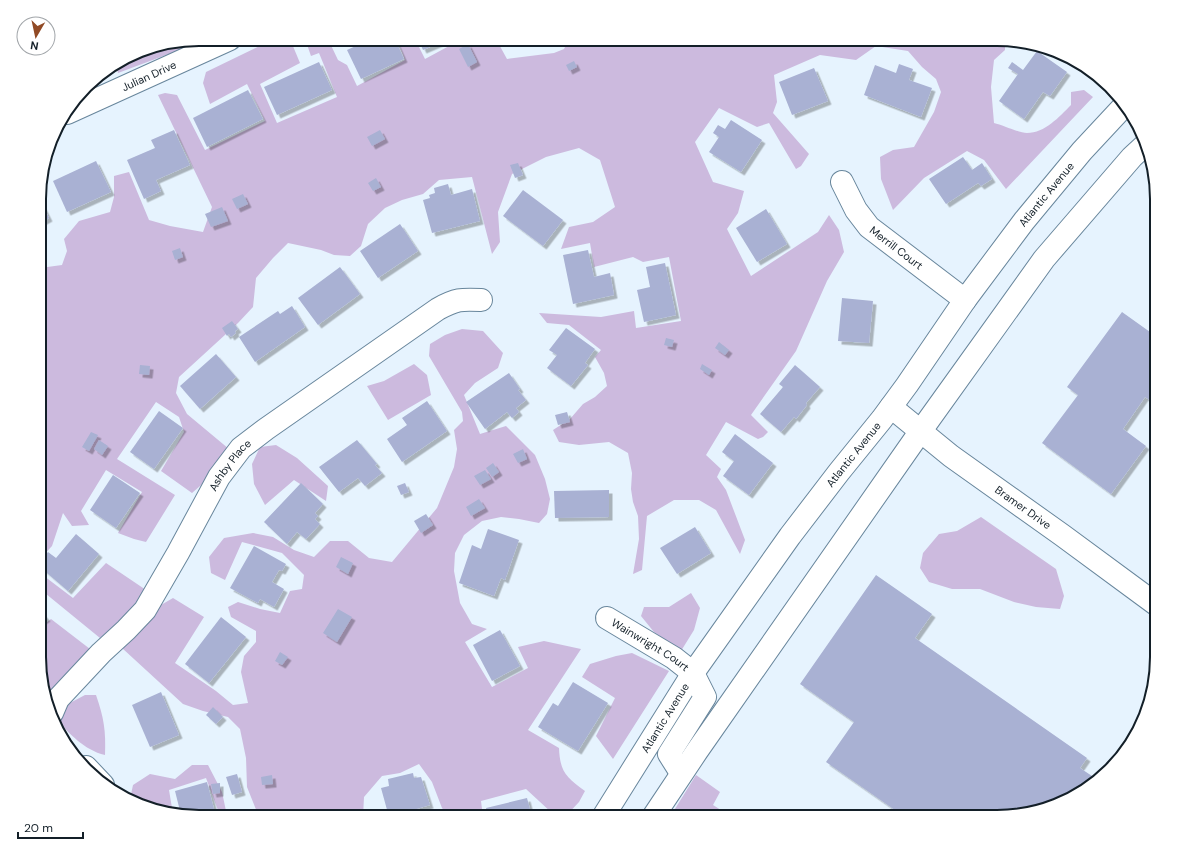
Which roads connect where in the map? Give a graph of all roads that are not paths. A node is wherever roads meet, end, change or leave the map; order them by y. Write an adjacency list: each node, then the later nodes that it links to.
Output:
1 (215, 46): 2 (main road, Julian Drive)
2 (76, 109)
3 (1121, 110): 7 (main road, Atlantic Avenue)
4 (1141, 148): 9 (main road)
5 (842, 182): 7 (main road, Merrill Court)
6 (481, 300): 13 (main road, Ashby Place)
7 (965, 300): 8 (main road, Atlantic Avenue)
8 (891, 407): 9 (main road, Bramer Drive); 12 (main road, Atlantic Avenue)
9 (920, 432): 10 (main road, Bramer Drive); 14 (main road)
10 (1150, 600)
11 (607, 618): 12 (main road, Wainwright Court)
12 (693, 673): 14 (main road); 15 (main road, Atlantic Avenue)
13 (54, 707)
14 (682, 773): 16 (main road)
15 (608, 810)
16 (658, 810)

